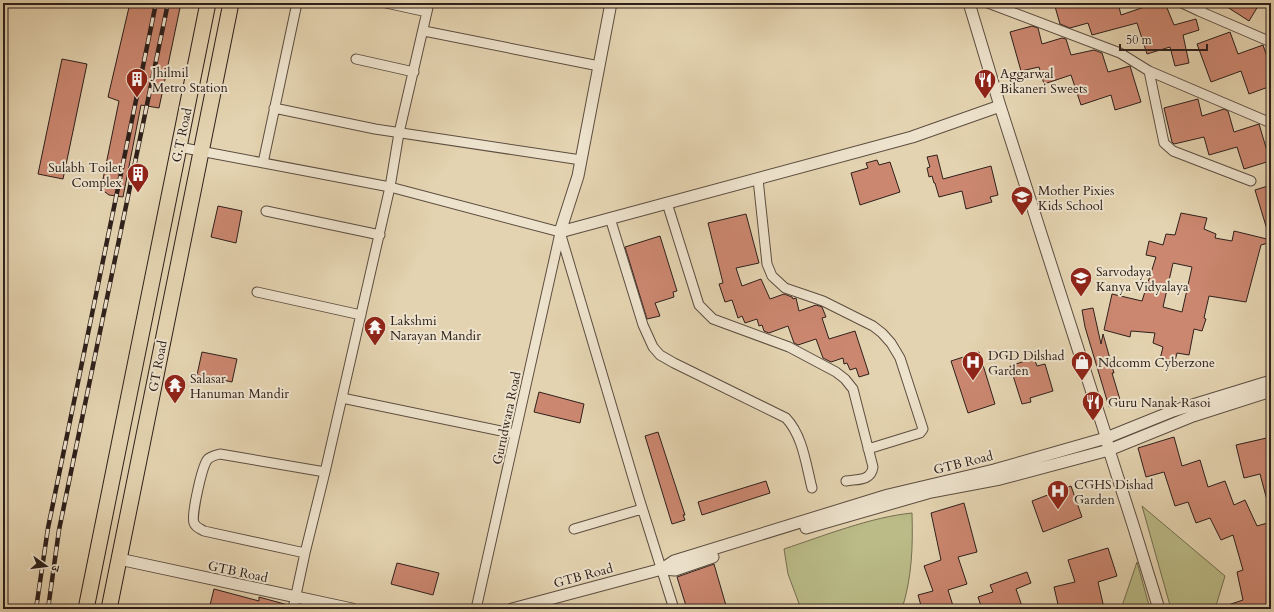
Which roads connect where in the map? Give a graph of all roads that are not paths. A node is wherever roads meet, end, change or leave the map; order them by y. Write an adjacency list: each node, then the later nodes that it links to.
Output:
1 (208, 3): 23 (highway, G.T Road)
2 (231, 3): 21 (highway, G.T Road)
3 (297, 3): 19 (street)
4 (386, 3): 10 (street)
5 (611, 3): 15 (street)
6 (969, 3): 18 (street)
7 (988, 3): 16 (street)
8 (1182, 3): 11 (street)
9 (1204, 3): 11 (street)
10 (428, 7): 12 (street)
11 (1198, 11): 13 (street)
12 (424, 31): 15 (street); 17 (street)
13 (1271, 42)
14 (356, 59): 17 (street)
15 (599, 66): 25 (street)
16 (1149, 71): 20 (street); 29 (street)
17 (414, 72): 22 (street)
18 (1000, 106): 28 (street); 42 (street)
19 (274, 108): 22 (street); 26 (street)
20 (1271, 122)
21 (206, 123): 24 (highway, GT Road)
22 (400, 133): 25 (street); 30 (street)
23 (179, 147): 24 (street); 27 (highway, G.T Road)
24 (201, 151): 26 (street); 52 (highway, GT Road)
25 (581, 160): 34 (street)
26 (263, 163): 30 (street)
27 (173, 173): 55 (highway, GT Road)
28 (758, 179): 31 (street); 43 (street)
29 (1251, 181)
30 (390, 187): 34 (street); 35 (street)
31 (667, 203): 33 (street); 43 (street)
32 (266, 211): 35 (street)
33 (610, 218): 34 (street); 47 (street)
34 (560, 232): 41 (street, Gurudwara Road); 49 (street)
35 (380, 235): 37 (street)
36 (257, 292): 37 (street)
37 (361, 315): 40 (street)
38 (1271, 381): 42 (street, GTB Road)
39 (1271, 391): 44 (street, GTB Road)
40 (342, 398): 41 (street); 45 (street)
41 (515, 434): 59 (street, Gurudwara Road)
42 (1106, 438): 44 (street); 48 (street, GTB Road)
43 (868, 449): 46 (street)
44 (1109, 450): 48 (street, GTB Road); 62 (street)
45 (325, 472): 51 (street); 51 (street)
46 (846, 481)
47 (812, 488)
48 (889, 499): 53 (street, GTB Road)
49 (642, 509): 50 (street); 53 (street)
50 (574, 529)
51 (305, 553): 54 (street)
52 (119, 559): 54 (street, GTB Road); 56 (highway, GT Road)
53 (662, 569): 60 (street, GTB Road); 61 (street)
54 (296, 598): 57 (street); 58 (street, GTB Road)
55 (86, 609)
56 (109, 609)
57 (293, 609)
58 (352, 609)
59 (476, 609)
60 (512, 609)
61 (674, 609)
62 (1158, 609)

